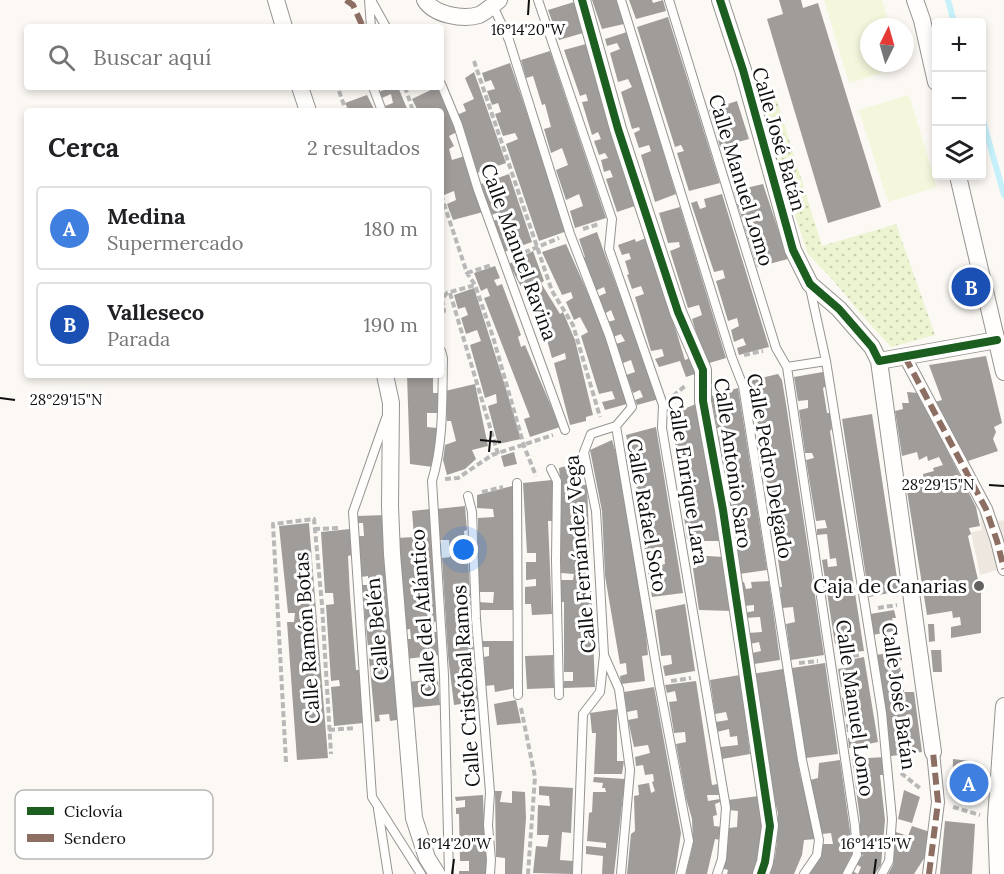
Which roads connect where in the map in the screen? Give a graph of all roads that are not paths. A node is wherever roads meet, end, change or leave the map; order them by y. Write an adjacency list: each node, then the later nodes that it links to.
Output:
1 (276, 0): 11 (street)
2 (370, 0): 12 (lane); 13 (lane)
3 (425, 0): 10 (street)
4 (538, 0): 51 (lane, Calle Enrique Lara)
5 (582, 0): 52 (street, Calle Antonio Saro)
6 (621, 0): 53 (lane, Calle Pedro Delgado)
7 (669, 0): 26 (lane, Calle Manuel Lomo)
8 (720, 0): 21 (street, Calle José Batán)
9 (915, 0): 14 (street)
10 (496, 3): 31 (lane, Calle Rafael Soto)
11 (283, 24)
12 (370, 24)
13 (385, 24)
14 (934, 72)
15 (301, 90): 18 (street)
16 (374, 90): 19 (lane)
17 (443, 90): 32 (lane, Calle Manuel Ravina)
18 (307, 108)
19 (381, 108)
20 (959, 180): 22 (street)
21 (810, 284): 24 (lane, Calle José Batán); 25 (street)
22 (997, 340): 23 (street); 27 (street)
23 (905, 357): 25 (street); 36 (street)
24 (826, 361): 26 (lane); 55 (lane, Calle José Batán)
25 (879, 361): 41 (street)
26 (787, 367): 54 (lane, Calle Manuel Lomo)
27 (1004, 372)
28 (386, 378): 30 (street, Calle Belén)
29 (443, 378): 46 (lane, Calle del Atlántico)
30 (391, 403): 42 (lane); 45 (street, Calle Belén)
31 (615, 426): 37 (lane, Calle Fernández Vega); 50 (lane, Calle Rafael Soto)
32 (565, 430)
33 (551, 469): 39 (lane)
34 (517, 483): 38 (lane)
35 (468, 496): 47 (lane, Calle Cristóbal Ramos)
36 (1004, 569)
37 (604, 655): 48 (lane); 49 (lane, Calle Fernández Vega)
38 (518, 695)
39 (559, 695)
40 (1004, 706): 57 (street)
41 (933, 752): 56 (street)
42 (377, 804): 43 (lane); 44 (lane)
43 (388, 874)
44 (421, 874)
45 (437, 874)
46 (449, 874)
47 (490, 874)
48 (577, 874)
49 (621, 874)
50 (681, 874)
51 (717, 874)
52 (761, 874)
53 (804, 874)
54 (847, 874)
55 (882, 874)
56 (929, 874)
57 (998, 874)

